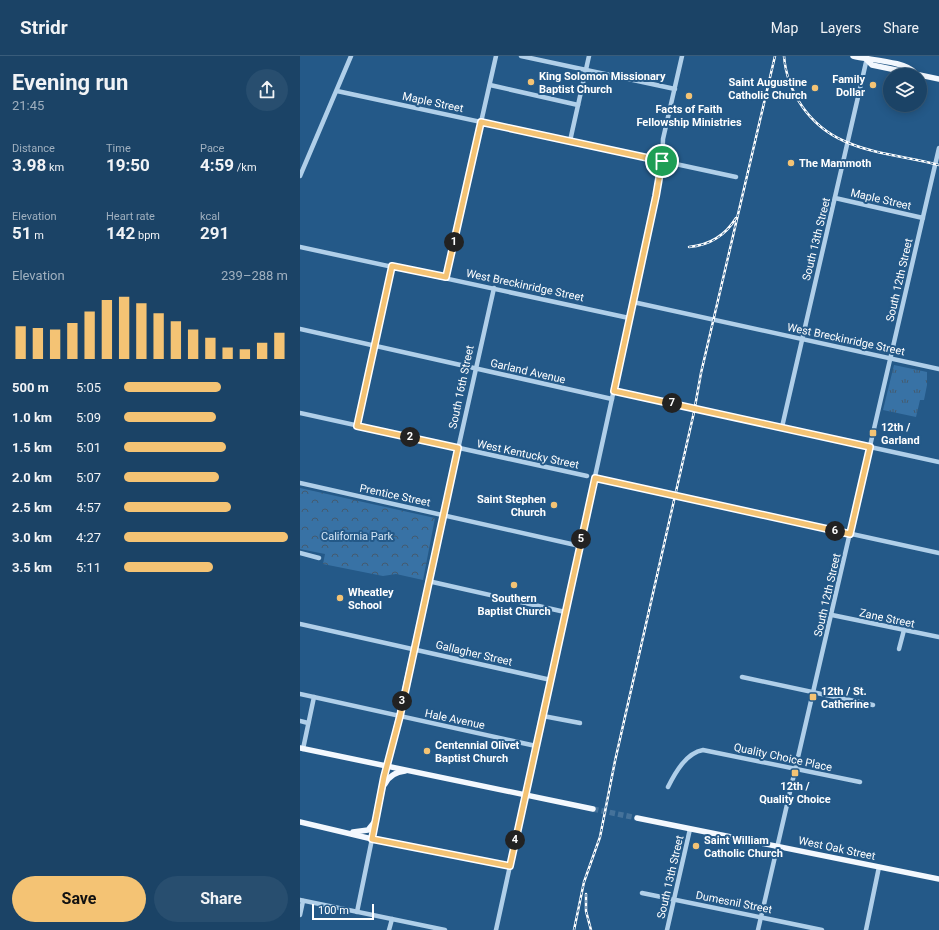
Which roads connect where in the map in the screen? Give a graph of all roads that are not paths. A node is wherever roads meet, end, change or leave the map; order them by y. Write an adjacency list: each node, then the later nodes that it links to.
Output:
1 (351, 56): 12 (street)
2 (496, 56): 10 (street)
3 (521, 56): 8 (street)
4 (589, 56): 8 (street)
5 (682, 56): 11 (street)
6 (853, 56): 7 (main road)
7 (867, 58): 9 (main road); 20 (street, South 13th Street)
8 (586, 70): 11 (street); 13 (street)
9 (939, 79)
10 (490, 85): 13 (street); 14 (street)
11 (675, 90): 17 (street)
12 (337, 91): 14 (street, Maple Street); 18 (street)
13 (578, 105): 15 (street)
14 (481, 122): 15 (street, Maple Street); 24 (street)
15 (570, 141): 17 (street, Maple Street)
16 (939, 148): 21 (street, South 12th Street)
17 (662, 161): 19 (street, Maple Street); 26 (street)
18 (300, 176)
19 (736, 177)
20 (835, 198): 21 (street, Maple Street); 29 (street, South 13th Street)
21 (923, 218): 31 (street, South 12th Street)
22 (300, 248): 23 (street, West Breckinridge Street)
23 (392, 266): 24 (street, West Breckinridge Street); 30 (street)
24 (446, 277): 25 (street, West Breckinridge Street)
25 (494, 288): 27 (street, West Breckinridge Street); 32 (street, South 16th Street)
26 (632, 302): 27 (street); 29 (street, West Breckinridge Street)
27 (629, 318): 34 (street)
28 (300, 329): 30 (street, Garland Avenue)
29 (802, 339): 31 (street, West Breckinridge Street); 38 (street, South 13th Street)
30 (375, 346): 32 (street, Garland Avenue); 37 (street)
31 (890, 358): 33 (street, West Breckinridge Street); 39 (street, South 12th Street)
32 (476, 368): 35 (street, Garland Avenue); 40 (street, South 16th Street)
33 (939, 369)
34 (614, 391): 35 (street); 38 (street)
35 (612, 399): 43 (street)
36 (300, 415): 37 (street, West Kentucky Street)
37 (357, 426): 40 (street, West Kentucky Street)
38 (782, 427): 39 (street)
39 (870, 447): 41 (street); 46 (street, South 12th Street)
40 (458, 448): 42 (street, West Kentucky Street); 45 (street, South 16th Street)
41 (939, 462)
42 (588, 476)
43 (595, 478): 46 (street); 47 (street)
44 (300, 483): 45 (street, Prentice Street)
45 (443, 515): 47 (street, Prentice Street); 51 (street, South 16th Street)
46 (850, 534): 49 (street); 53 (street, South 12th Street)
47 (580, 546): 52 (street)
48 (300, 553): 50 (street)
49 (939, 553)
50 (319, 558)
51 (428, 581): 52 (street); 57 (street, South 16th Street)
52 (565, 612): 60 (street)
53 (832, 615): 55 (street, Zane Street); 61 (street, South 12th Street)
54 (300, 624): 57 (street, Gallagher Street)
55 (904, 630): 56 (street, Zane Street); 58 (street)
56 (939, 637)
57 (413, 648): 60 (street, Gallagher Street); 65 (street, South 16th Street)
58 (899, 649)
59 (742, 677): 61 (street)
60 (551, 680): 66 (street)
61 (814, 692): 64 (street); 73 (street, South 12th Street)
62 (300, 694): 63 (street, Hale Avenue)
63 (314, 697): 65 (street, Hale Avenue); 68 (street)
64 (873, 705)
65 (400, 716): 70 (street, Hale Avenue); 72 (street, South 16th Street)
66 (543, 716): 69 (street); 70 (street)
67 (300, 721): 68 (street)
68 (308, 723): 71 (street)
69 (580, 723)
70 (536, 746): 78 (street)
71 (301, 749): 72 (main road)
72 (387, 766): 74 (main road); 76 (main road, South 16th Street)
73 (796, 769): 75 (street, Quality Choice Place); 77 (street, Quality Choice Place); 86 (street, South 12th Street)
74 (407, 771): 76 (main road); 78 (main road)
75 (860, 782)
76 (384, 787): 80 (main road, South 16th Street)
77 (668, 787)
78 (525, 795): 79 (main road); 87 (street)
79 (593, 809)
80 (378, 817): 84 (main road); 85 (main road, South 16th Street)
81 (637, 818): 83 (main road, West Oak Street)
82 (300, 822): 84 (main road)
83 (690, 829): 86 (main road, West Oak Street); 92 (street, South 13th Street)
84 (345, 832): 85 (main road)
85 (372, 839): 87 (street); 93 (street, South 16th Street)
86 (778, 846): 88 (main road, West Oak Street); 95 (street, South 12th Street)
87 (510, 866): 99 (street)
88 (879, 867): 89 (main road, West Oak Street); 103 (street)
89 (939, 879)
90 (642, 893): 92 (street, Dumesnil Street)
91 (302, 900): 93 (street); 94 (street)
92 (674, 900): 95 (street, Dumesnil Street); 100 (street, South 13th Street)
93 (357, 912): 96 (street)
94 (300, 915)
95 (761, 917): 101 (street, South 12th Street); 102 (street, Dumesnil Street)
96 (392, 919): 97 (street); 98 (street)
97 (389, 930)
98 (445, 930)
99 (496, 930)
100 (667, 930)
101 (758, 930)
102 (822, 930)
103 (866, 930)

